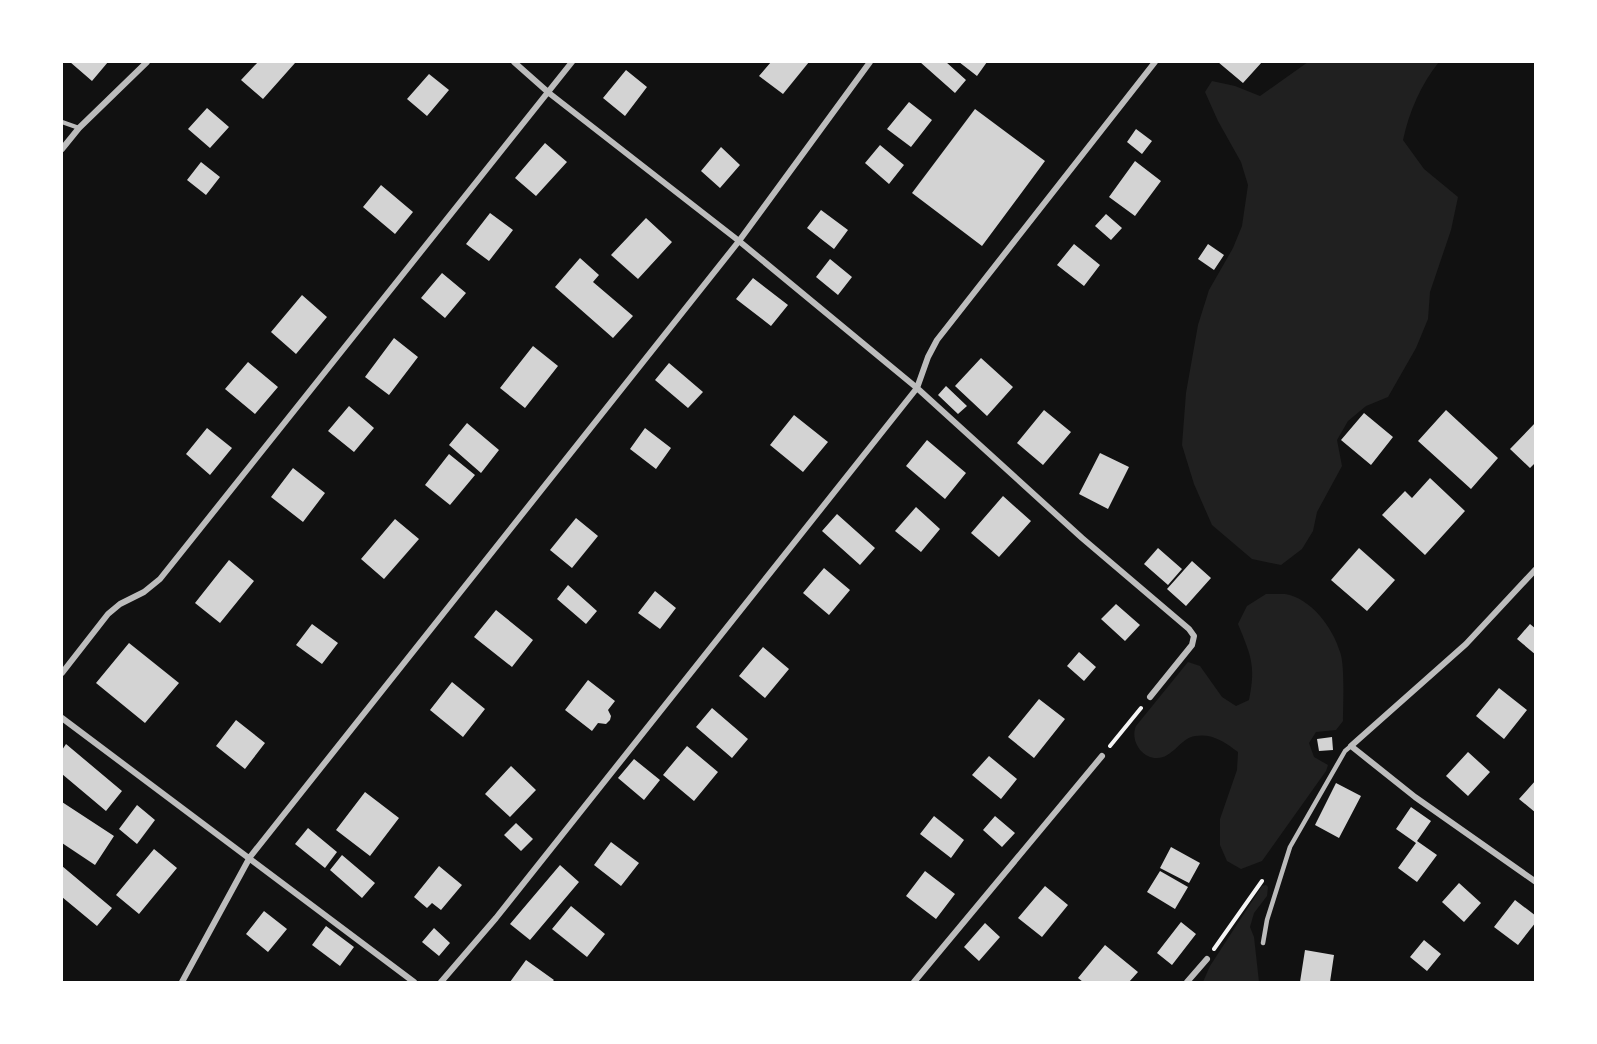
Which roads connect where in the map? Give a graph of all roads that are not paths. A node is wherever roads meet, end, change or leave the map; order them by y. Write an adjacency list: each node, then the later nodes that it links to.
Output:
1 (147, 62): 8 (street)
2 (514, 62): 6 (street)
3 (572, 62): 6 (street)
4 (870, 62): 10 (street)
5 (1155, 62): 11 (street)
6 (549, 93): 10 (street); 13 (street)
7 (62, 122): 8 (lane)
8 (80, 128): 9 (street)
9 (62, 149)
10 (739, 241): 11 (street); 18 (street)
11 (917, 388): 14 (street); 24 (street)
12 (1536, 568): 16 (street)
13 (62, 673)
14 (1150, 697)
15 (62, 718): 18 (street)
16 (1352, 746): 19 (street); 20 (lane)
17 (1102, 756): 25 (street)
18 (250, 858): 22 (street); 23 (street)
19 (1536, 882)
20 (1263, 943)
21 (1207, 959): 26 (street)
22 (182, 982)
23 (414, 982)
24 (441, 982)
25 (914, 982)
26 (1187, 982)

